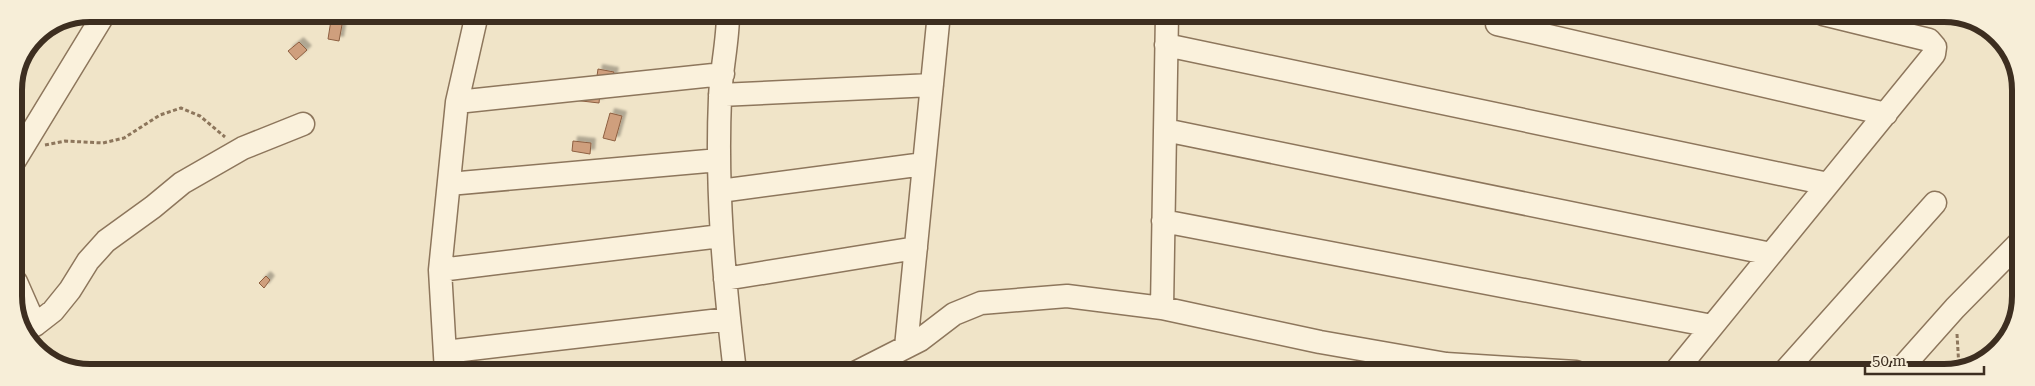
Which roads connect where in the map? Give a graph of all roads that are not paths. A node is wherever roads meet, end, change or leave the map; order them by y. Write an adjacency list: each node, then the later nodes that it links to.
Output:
1 (99, 22): 15 (street)
2 (475, 22): 11 (street)
3 (727, 22): 9 (street)
4 (938, 22): 10 (street)
5 (1167, 22): 8 (street)
6 (1856, 22): 12 (street)
7 (1497, 24): 12 (street)
8 (1166, 45): 14 (street); 19 (street)
9 (722, 85): 10 (street); 11 (street); 16 (street)
10 (932, 85): 17 (street)
11 (457, 102): 18 (street)
12 (1886, 114): 19 (street)
13 (303, 124): 31 (street)
14 (1165, 130): 22 (street); 26 (street)
15 (22, 148)
16 (719, 160): 18 (street); 20 (street)
17 (924, 164): 20 (street); 24 (street)
18 (449, 184): 27 (street)
19 (1828, 184): 26 (street)
20 (720, 191): 23 (street)
21 (1935, 202): 39 (street)
22 (1163, 221): 29 (street); 32 (street)
23 (721, 236): 27 (street); 28 (street)
24 (916, 248): 28 (street); 33 (street)
25 (2012, 250): 40 (street)
26 (1771, 254): 32 (street)
27 (440, 270): 34 (street)
28 (725, 279): 30 (street)
29 (1162, 308): 33 (street); 37 (street)
30 (729, 319): 34 (street); 35 (street)
31 (30, 324)
32 (1712, 326): 38 (street)
33 (906, 348): 36 (street)
34 (445, 362)
35 (734, 364)
36 (873, 364)
37 (1446, 364)
38 (1681, 364)
39 (1791, 364)
40 (1905, 364)

